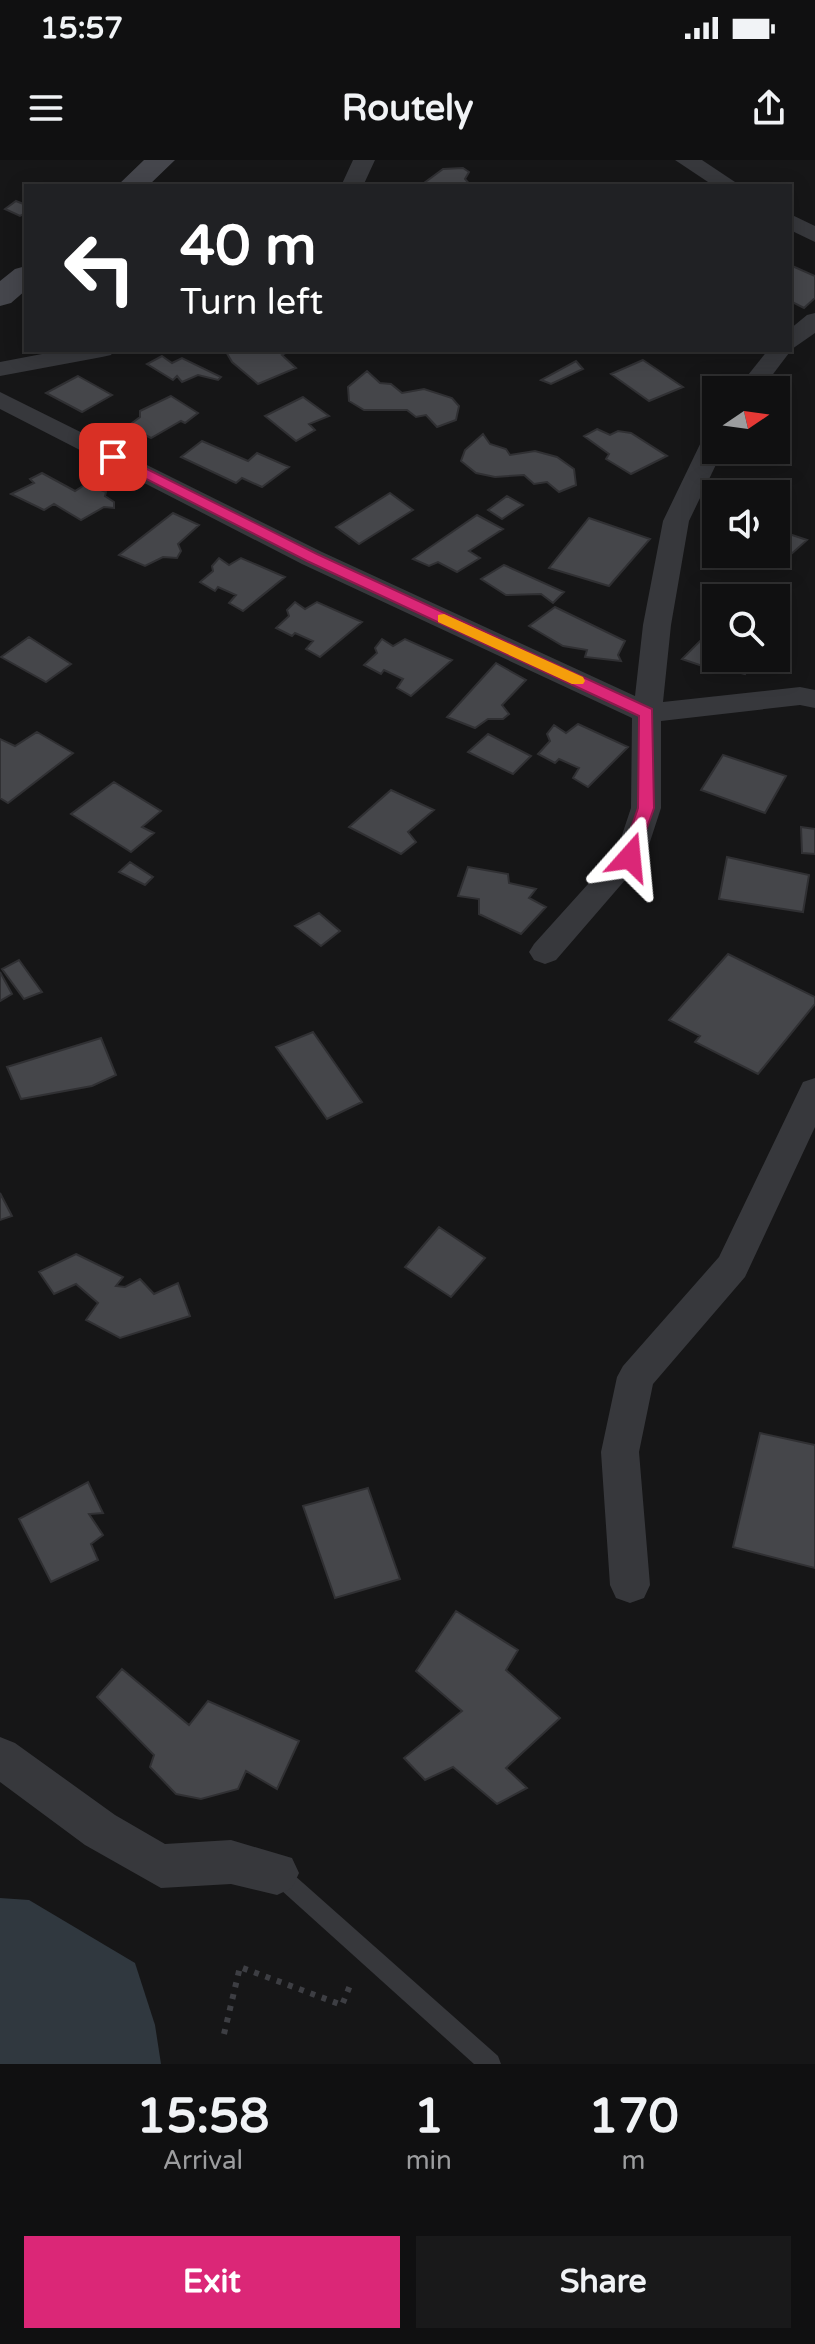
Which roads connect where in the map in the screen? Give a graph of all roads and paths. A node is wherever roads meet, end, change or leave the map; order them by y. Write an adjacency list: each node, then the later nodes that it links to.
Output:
1 (161, 160): 4 (street)
2 (364, 160): 5 (street)
3 (686, 160): 6 (street)
4 (133, 184)
5 (353, 184)
6 (727, 184)
7 (792, 222): 8 (street)
8 (815, 235)
9 (24, 277): 10 (street)
10 (0, 297)
11 (815, 320): 12 (street)
12 (792, 340)
13 (91, 352): 15 (street)
14 (779, 352): 16 (street)
15 (0, 369)
16 (760, 376)
17 (0, 399): 20 (street)
18 (703, 464): 20 (street)
19 (815, 699): 20 (street)
20 (647, 713): 21 (street)
21 (545, 952)
22 (815, 1091): 23 (street)
23 (630, 1585)
24 (0, 1757): 25 (street)
25 (277, 1873): 28 (lane)
26 (342, 1974): 27 (path)
27 (224, 2034)
28 (490, 2064)

